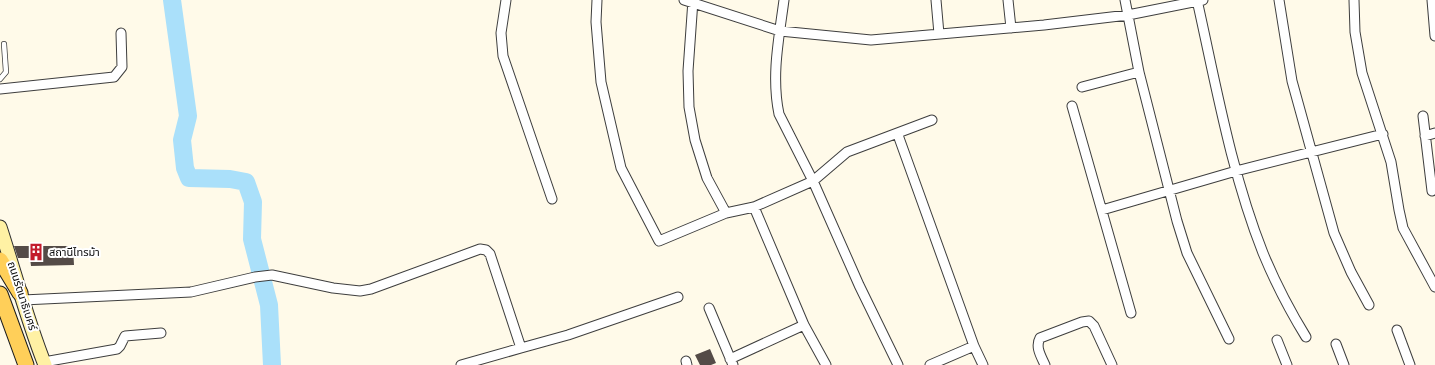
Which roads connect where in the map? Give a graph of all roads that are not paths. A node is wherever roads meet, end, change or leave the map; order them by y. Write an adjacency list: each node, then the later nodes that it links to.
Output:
1 (506, 0): 36 (street)
2 (597, 0): 39 (street)
3 (684, 0): 12 (street)
4 (784, 0): 15 (street)
5 (936, 0): 17 (street)
6 (1008, 0): 14 (street)
7 (1125, 0): 13 (street)
8 (1199, 0): 13 (street); 32 (street)
9 (1279, 0): 31 (street)
10 (1354, 0): 29 (street)
11 (1432, 0): 18 (street)
12 (693, 2): 15 (street); 39 (street)
13 (1128, 15): 14 (street); 20 (street)
14 (1011, 28): 17 (street)
15 (780, 31): 17 (street); 33 (street)
16 (121, 33): 23 (street)
17 (939, 34)
18 (1435, 36)
19 (4, 44): 21 (lane)
20 (1139, 72): 22 (street); 34 (street)
21 (0, 79)
22 (1082, 87)
23 (0, 89)
24 (1072, 106): 38 (street)
25 (1423, 116): 30 (street)
26 (932, 120): 28 (street)
27 (1435, 133): 30 (street)
28 (898, 134): 33 (street); 56 (street)
29 (1383, 134): 31 (street); 42 (street)
30 (1425, 136): 35 (street)
31 (1311, 153): 32 (street); 46 (street)
32 (1236, 170): 34 (street); 52 (street)
33 (813, 181): 37 (street); 64 (street)
34 (1168, 190): 38 (street); 53 (street)
35 (1432, 191)
36 (552, 200)
37 (754, 206): 39 (street); 49 (street)
38 (1102, 210): 48 (street)
39 (726, 213)
40 (0, 227): 44 (main road, ถนนรัตนาธิเบศร์)
41 (0, 260): 44 (main road)
42 (1435, 286)
43 (0, 294): 61 (main road, ถนนรัตนาธิเบศร์)
44 (21, 296): 57 (street); 60 (main road, ถนนรัตนาธิเบศร์)
45 (678, 297): 57 (street)
46 (1369, 305)
47 (709, 308): 59 (street)
48 (1131, 312)
49 (804, 325): 59 (street); 63 (street)
50 (1397, 330): 71 (street)
51 (161, 333): 60 (street)
52 (1306, 338)
53 (1229, 339)
54 (1277, 340): 69 (street)
55 (1336, 344): 70 (street)
56 (974, 346): 65 (street); 66 (street)
57 (521, 348): 58 (street)
58 (488, 361): 62 (street)
59 (731, 362)
60 (45, 363)
61 (26, 365)
62 (461, 365)
63 (826, 365)
64 (898, 365)
65 (930, 365)
66 (983, 365)
67 (1046, 365): 68 (street)
68 (1112, 365)
69 (1287, 365)
70 (1344, 365)
71 (1410, 365)

